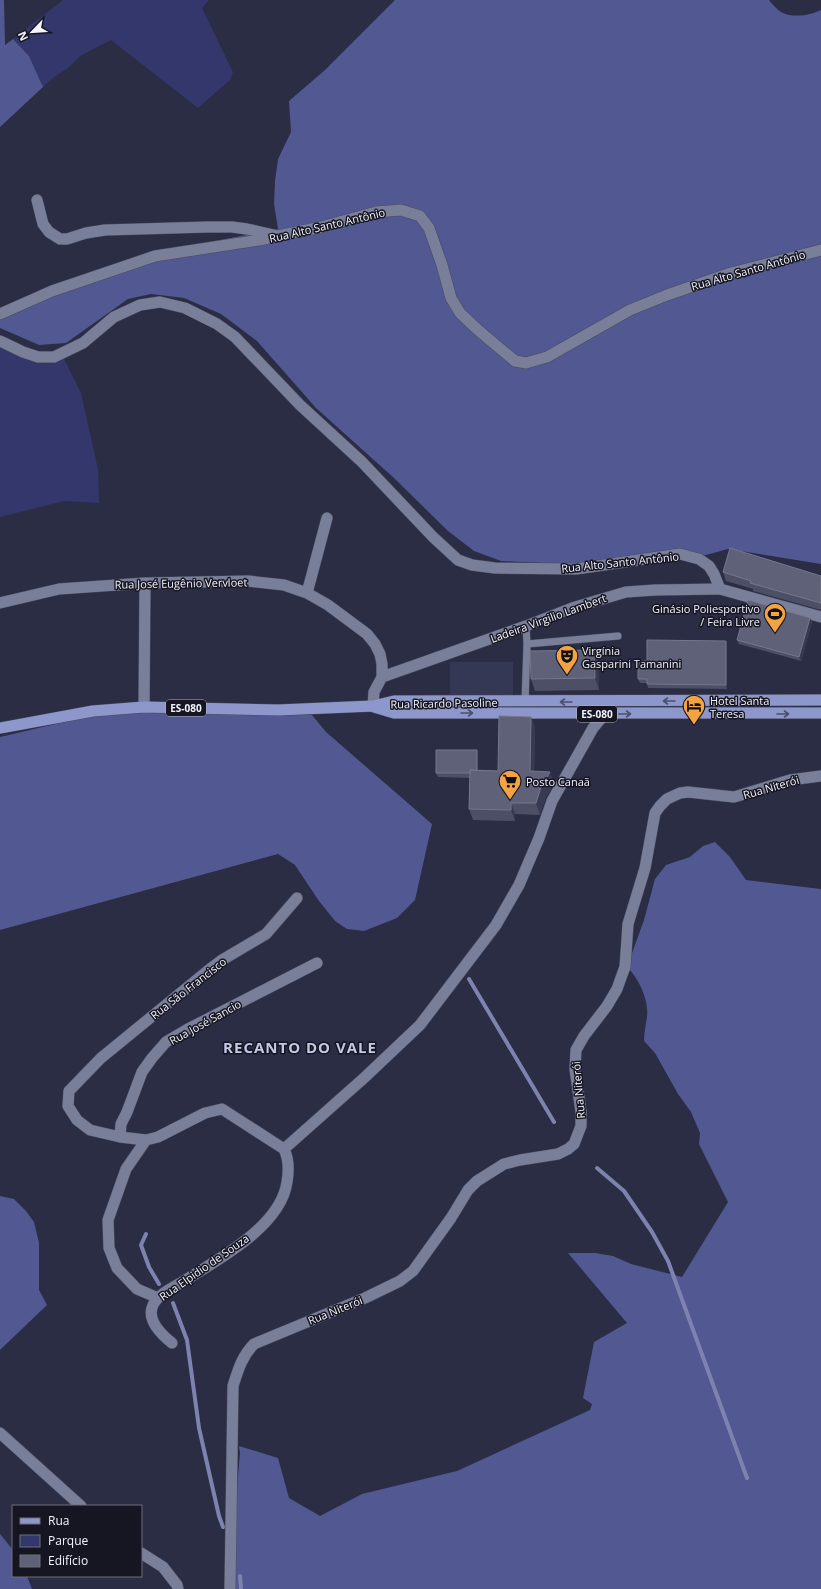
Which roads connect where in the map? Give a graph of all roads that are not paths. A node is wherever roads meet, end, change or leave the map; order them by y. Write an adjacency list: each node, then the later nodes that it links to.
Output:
1 (37, 200): 2 (street)
2 (276, 236): 3 (street, Rua Alto Santo Antônio); 4 (street, Rua Alto Santo Antônio)
3 (821, 250)
4 (0, 314)
5 (0, 341): 8 (street, Rua Alto Santo Antônio)
6 (327, 518): 9 (street)
7 (145, 582): 9 (street, Rua José Eugênio Vervloet); 10 (street, Rua José Eugênio Vervloet); 19 (street)
8 (720, 590): 11 (street, Ladeira Virgilio Lambert); 12 (street, Ladeira Virgilio Lambert)
9 (307, 593): 15 (street, Rua José Eugênio Vervloet)
10 (0, 603)
11 (821, 617)
12 (526, 626): 14 (lane); 15 (street, Ladeira Virgilio Lambert)
13 (618, 636): 14 (lane)
14 (527, 644): 17 (lane)
15 (382, 677): 18 (street, Rua José Eugênio Vervloet)
16 (821, 700): 17 (main road, Rua Ricardo Pasoline / ES-080, one-way to 17)
17 (525, 702): 18 (main road, Rua Ricardo Pasoline / ES-080)
18 (373, 706): 19 (main road, ES-080); 20 (main road, Rua Ricardo Pasoline / ES-080, one-way to 20)
19 (144, 707): 22 (main road, ES-080)
20 (605, 714): 21 (main road, Rua Ricardo Pasoline / ES-080, one-way to 21); 28 (street)
21 (821, 714)
22 (0, 728)
23 (821, 776): 35 (street, Rua Niterói)
24 (298, 898): 26 (street, Rua São Francisco)
25 (317, 963): 26 (street, Rua José Sancio)
26 (120, 1137): 27 (street, Rua São Francisco)
27 (146, 1140): 28 (street); 29 (street)
28 (284, 1149): 29 (street, Rua Elpidio de Souza)
29 (158, 1298): 30 (street, Rua Elpidio de Souza)
30 (172, 1343)
31 (0, 1433): 32 (street)
32 (80, 1505)
33 (142, 1554): 34 (street)
34 (178, 1589)
35 (230, 1589)

